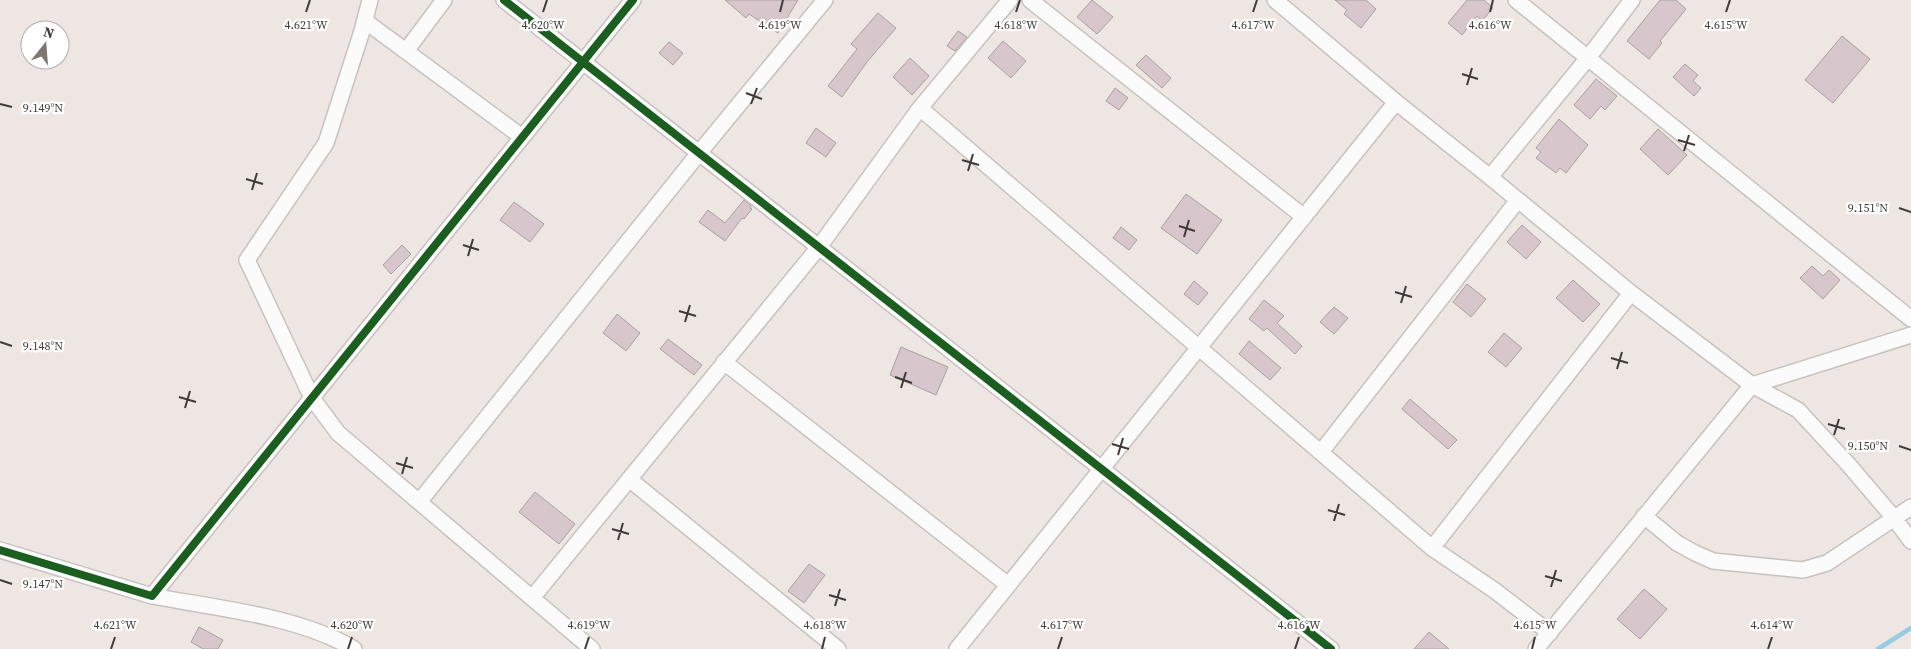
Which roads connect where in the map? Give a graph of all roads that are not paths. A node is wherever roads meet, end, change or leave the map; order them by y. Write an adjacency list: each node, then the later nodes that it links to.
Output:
1 (370, 0): 11 (street)
2 (444, 0): 12 (street)
3 (504, 0): 14 (street)
4 (633, 0): 14 (street)
5 (825, 0): 18 (street)
6 (1010, 0): 16 (street)
7 (1030, 0): 21 (street)
8 (1275, 0): 15 (street)
9 (1516, 0): 13 (street)
10 (1632, 0): 13 (street)
11 (365, 21): 12 (street); 29 (street)
12 (406, 51): 17 (street)
13 (1588, 58): 19 (street); 24 (street)
14 (583, 62): 17 (street); 18 (street)
15 (1396, 102): 19 (street); 21 (street)
16 (920, 108): 22 (street); 26 (street)
17 (522, 138): 29 (street)
18 (698, 153): 22 (street); 33 (street)
19 (1490, 177): 20 (street)
20 (1518, 200): 23 (street); 30 (street)
21 (1304, 217): 26 (street)
22 (819, 247): 27 (street); 31 (street)
23 (1631, 293): 28 (street); 38 (street)
24 (1911, 319)
25 (1911, 335): 28 (street)
26 (1200, 348): 30 (street); 31 (street)
27 (724, 362): 32 (street); 40 (street)
28 (1752, 385): 35 (street); 36 (street)
29 (312, 398): 33 (street); 41 (street)
30 (1321, 452): 38 (street)
31 (1102, 469): 40 (street); 48 (street)
32 (629, 479): 42 (street); 46 (street)
33 (419, 502): 42 (street)
34 (1911, 507): 36 (street)
35 (1644, 516): 36 (street); 43 (street)
36 (1894, 518): 37 (street)
37 (1911, 541)
38 (1432, 548): 43 (street)
39 (0, 550): 41 (street)
40 (1008, 585): 47 (street)
41 (152, 596): 44 (street)
42 (532, 598): 45 (street)
43 (1550, 633): 49 (street)
44 (354, 649)
45 (592, 649)
46 (838, 649)
47 (956, 649)
48 (1331, 649)
49 (1536, 649)

